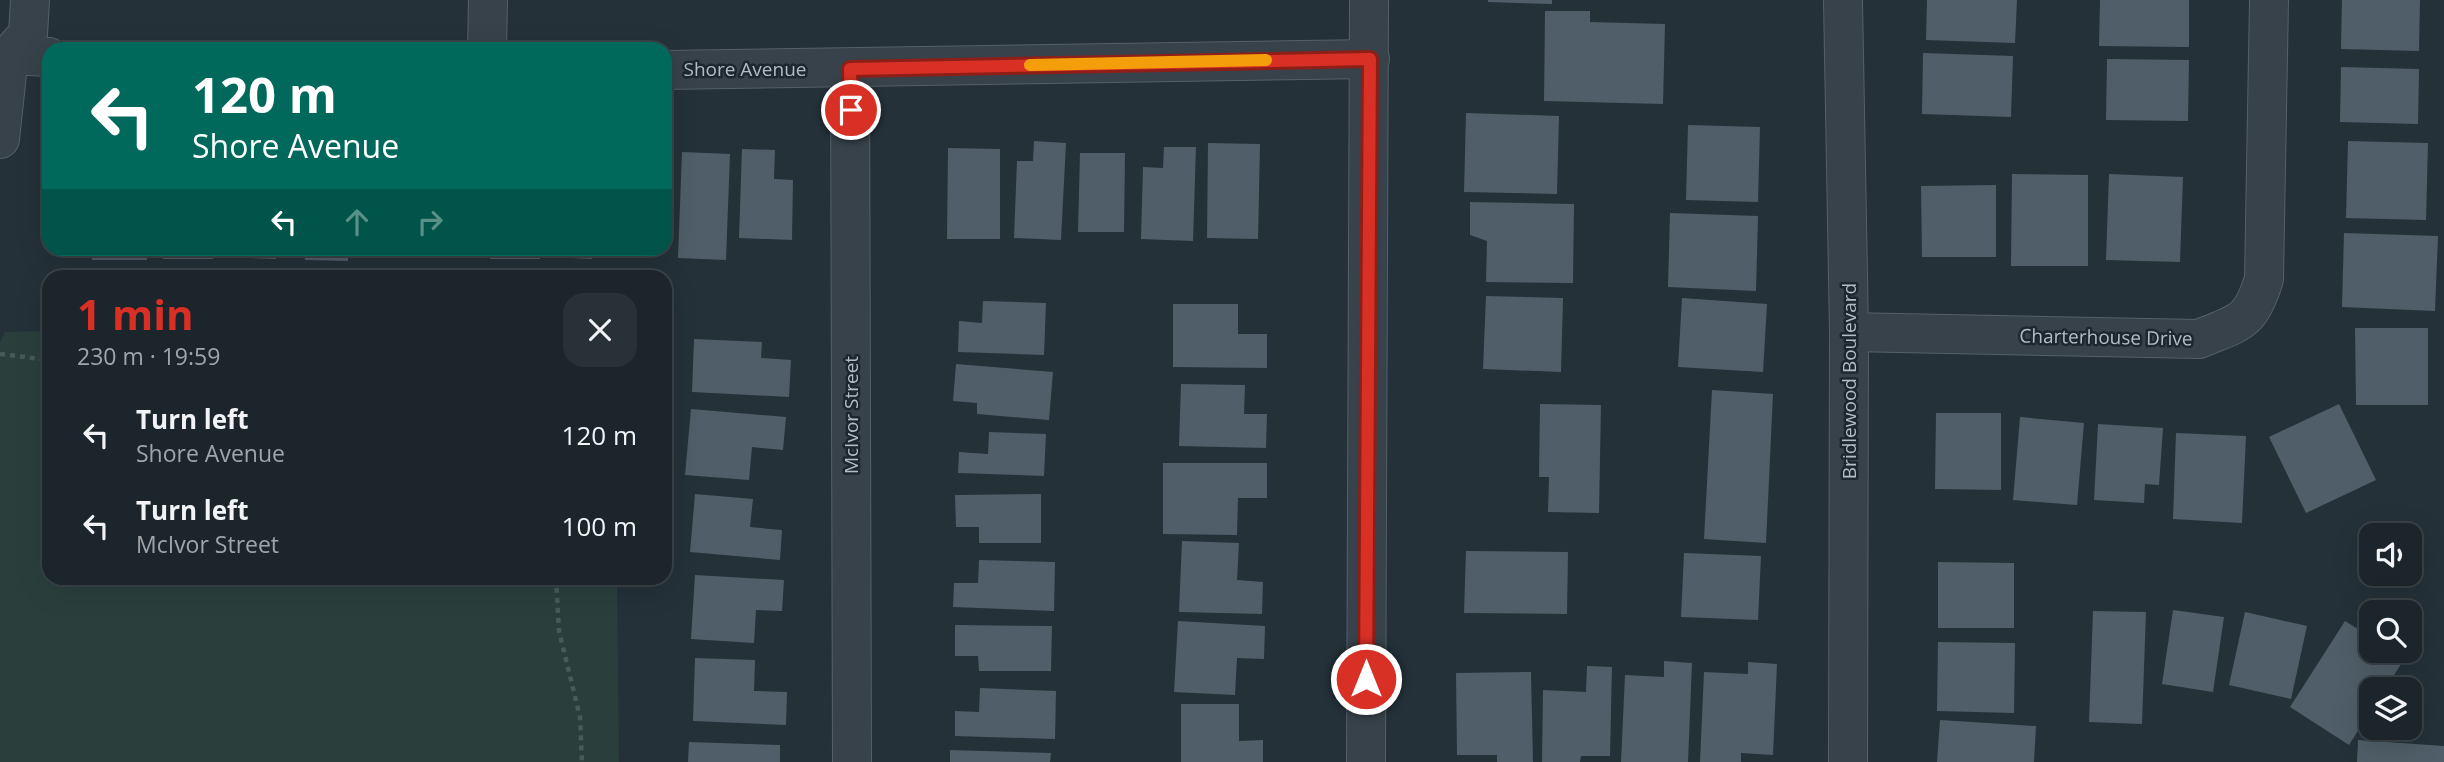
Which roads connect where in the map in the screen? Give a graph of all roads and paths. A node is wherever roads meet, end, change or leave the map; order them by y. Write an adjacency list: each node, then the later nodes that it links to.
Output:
1 (30, 0): 7 (street)
2 (488, 0): 6 (street)
3 (1370, 0): 9 (street)
4 (1843, 0): 13 (street, Bridlewood Boulevard)
5 (2269, 0): 13 (street, Charterhouse Drive)
6 (487, 42)
7 (5, 48): 8 (street); 12 (street)
8 (42, 56)
9 (1370, 59): 10 (street, Shore Avenue); 19 (street)
10 (850, 69): 11 (street, Shore Avenue); 18 (street, McIvor Street)
11 (672, 70)
12 (0, 139)
13 (1849, 332): 20 (street, Bridlewood Boulevard)
14 (0, 354): 15 (path)
15 (42, 359)
16 (556, 585): 17 (path)
17 (582, 762)
18 (852, 762)
19 (1366, 762)
20 (1848, 762)

